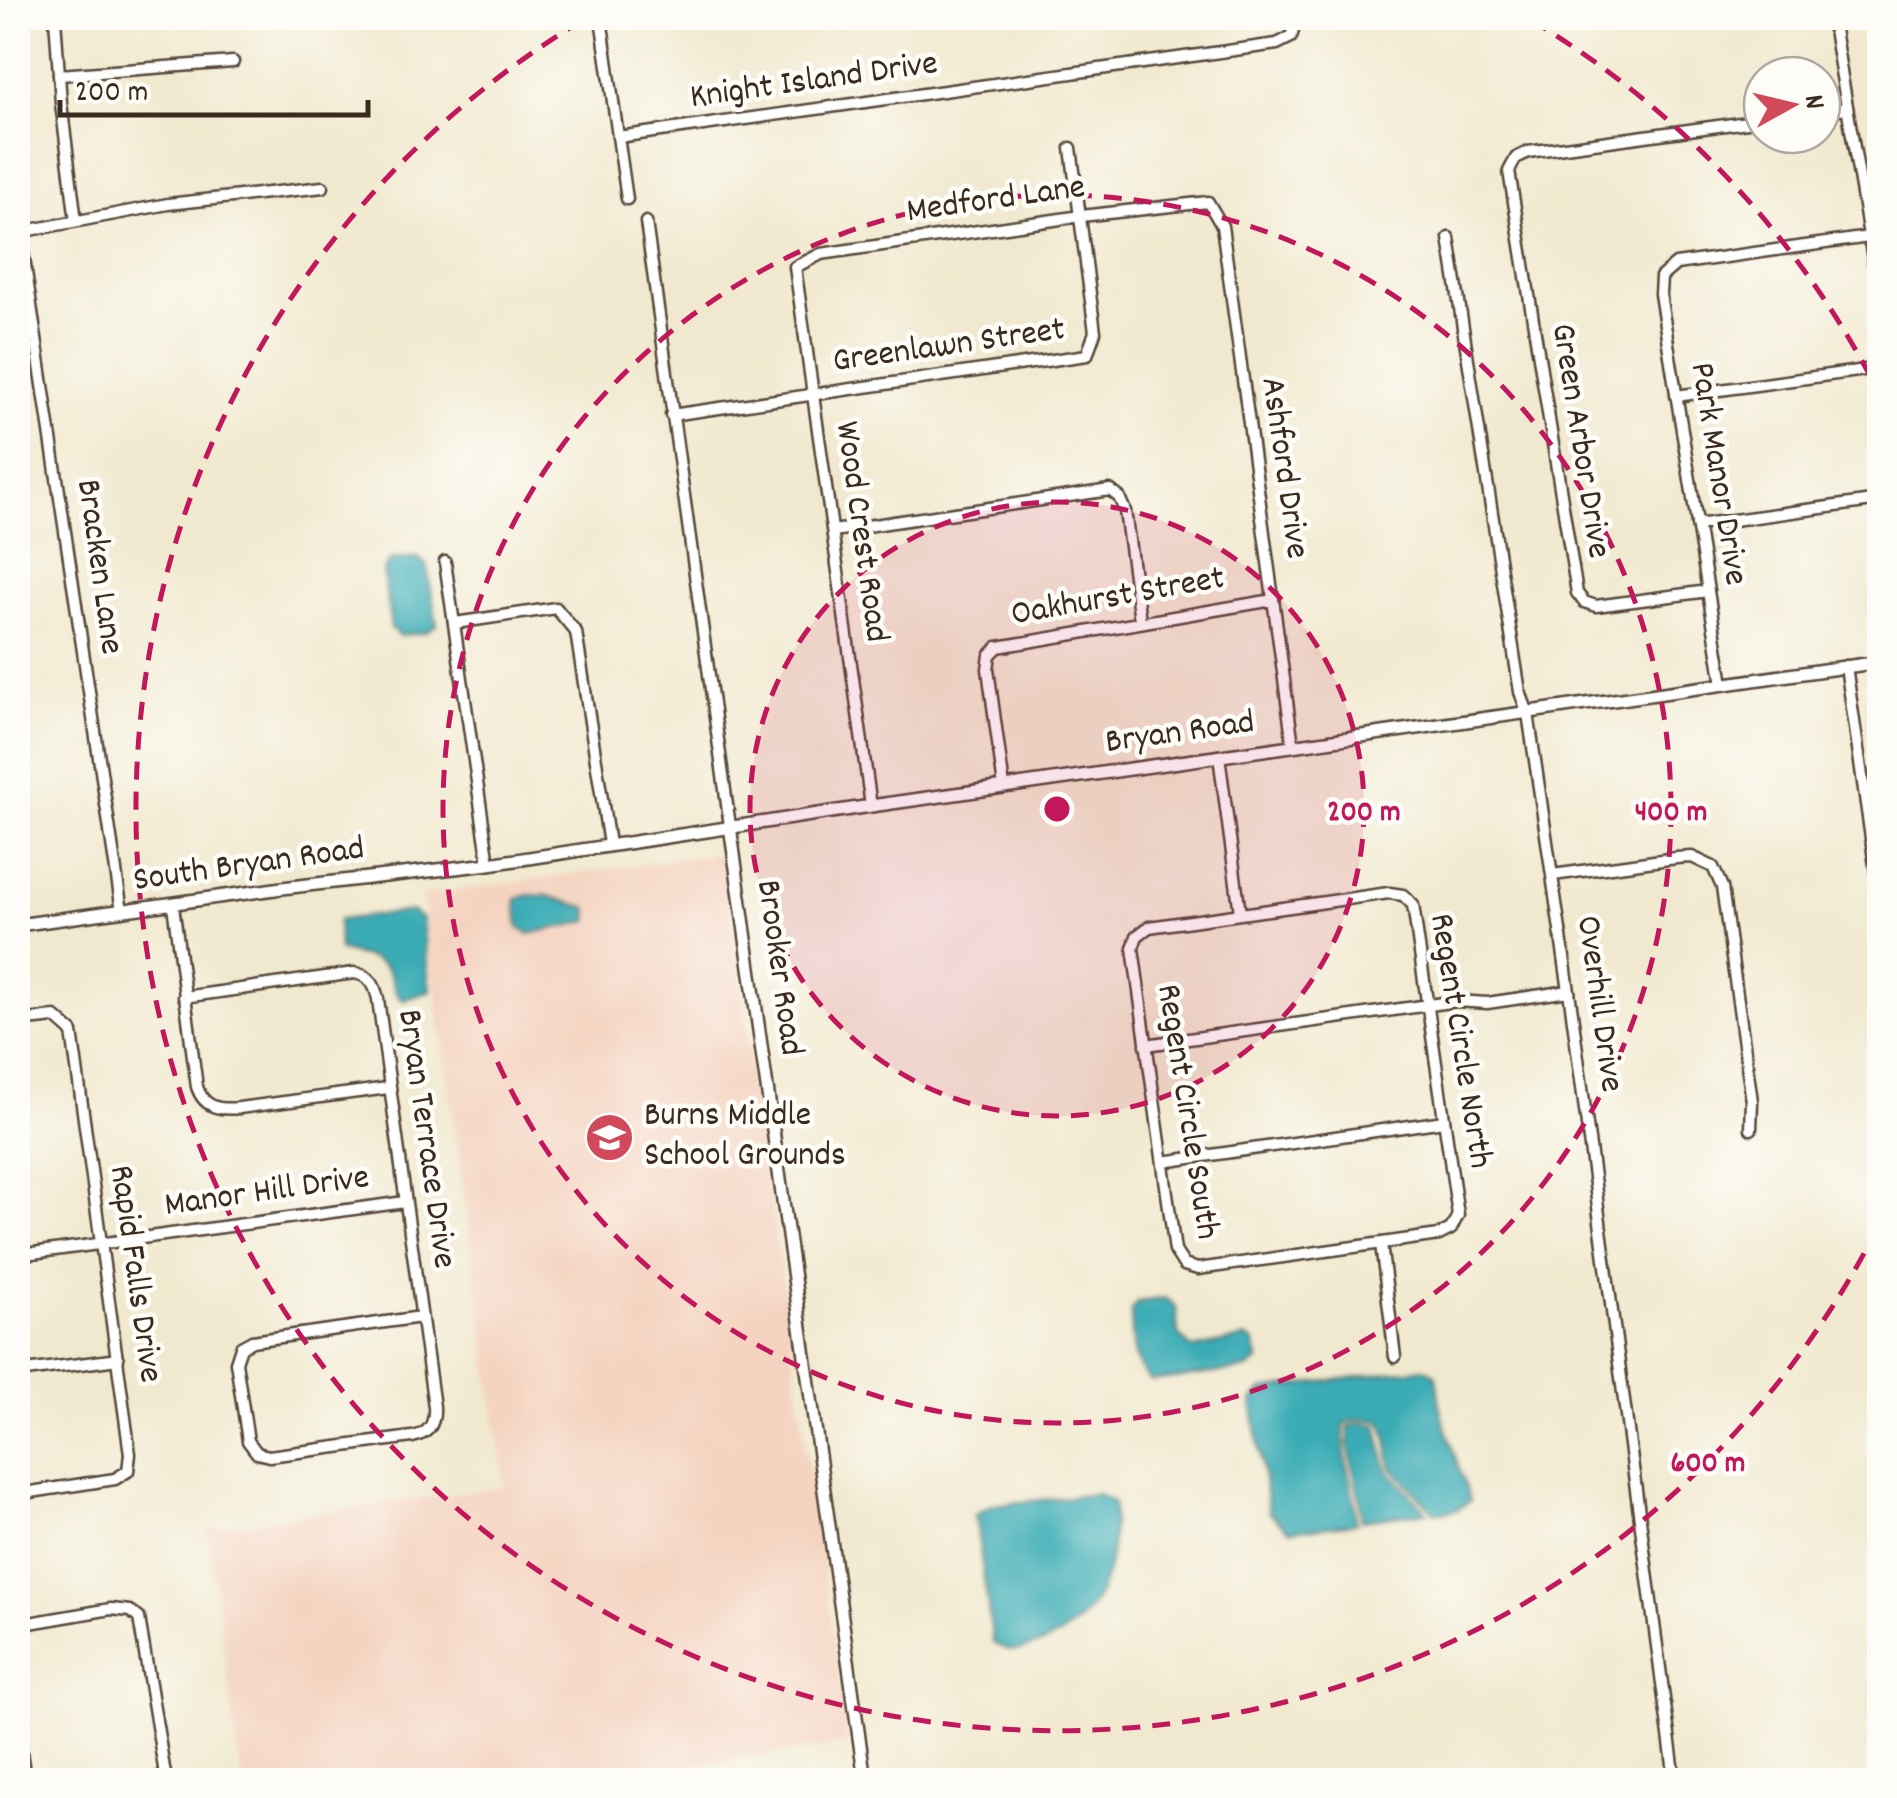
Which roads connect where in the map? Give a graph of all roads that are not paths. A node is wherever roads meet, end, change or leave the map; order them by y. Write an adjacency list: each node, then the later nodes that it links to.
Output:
1 (56, 18): 6 (street)
2 (601, 18): 10 (street)
3 (1297, 18): 10 (street, Knight Island Drive)
4 (1832, 18): 7 (street)
5 (233, 62): 6 (street)
6 (58, 74): 16 (street)
7 (1847, 108): 8 (street); 18 (street)
8 (1842, 109)
9 (1742, 123): 30 (street, Green Arbor Drive)
10 (618, 137): 13 (street)
11 (1071, 148): 15 (street, Greenlawn Street)
12 (323, 187): 16 (street)
13 (627, 199)
14 (1208, 202): 15 (street, Medford Lane); 31 (street, Ashford Drive)
15 (1081, 216): 20 (street, Medford Lane); 23 (street, Greenlawn Street)
16 (76, 221): 48 (street, Bracken Lane)
17 (646, 222): 25 (street, Brooker Road)
18 (1869, 237): 21 (street); 24 (street, Park Manor Drive)
19 (1449, 238): 37 (street, Overhill Drive)
20 (795, 267): 23 (street, Wood Crest Road)
21 (1880, 300)
22 (1880, 368): 24 (street)
23 (813, 394): 25 (street, Greenlawn Street); 28 (street, Wood Crest Road)
24 (1676, 396): 27 (street, Park Manor Drive)
25 (671, 415): 42 (street, Brooker Road)
26 (1880, 500): 27 (street)
27 (1698, 526): 30 (street, Park Manor Drive)
28 (832, 531): 32 (street); 41 (street, Wood Crest Road)
29 (446, 562): 33 (street)
30 (1708, 591): 36 (street, Park Manor Drive)
31 (1273, 600): 32 (street, Oakhurst Street); 38 (street, Ashford Drive)
32 (1140, 620): 40 (street, Oakhurst Street)
33 (455, 624): 43 (street); 44 (street)
34 (1880, 662): 35 (street, Bryan Road)
35 (1846, 666): 36 (street, Bryan Road); 46 (street)
36 (1723, 684): 37 (street, Bryan Road)
37 (1528, 713): 38 (street, Bryan Road); 45 (street, Overhill Drive)
38 (1293, 745): 39 (street, Bryan Road)
39 (1218, 756): 40 (street, Bryan Road); 49 (street)
40 (1004, 787): 41 (street, Bryan Road)
41 (871, 806): 42 (street, Bryan Road)
42 (730, 826): 43 (street, Bryan Road); 73 (street, Brooker Road)
43 (609, 844): 44 (street, Bryan Road)
44 (489, 864): 47 (street, South Bryan Road)
45 (1553, 875): 51 (street, Overhill Drive); 58 (street)
46 (1880, 900)
47 (173, 905): 48 (street, South Bryan Road); 52 (street)
48 (122, 911): 50 (street, South Bryan Road)
49 (1240, 914): 53 (street, Regent Circle North); 55 (street, Regent Circle South)
50 (18, 925)
51 (1569, 992): 53 (street); 74 (street, Overhill Drive)
52 (184, 997): 56 (street); 56 (street, Bryan Terrace Drive)
53 (1427, 1006): 55 (street); 57 (street, Regent Circle North)
54 (18, 1021): 61 (street, Rapid Falls Drive)
55 (1146, 1045): 59 (street, Regent Circle South)
56 (388, 1088): 60 (street, Bryan Terrace Drive)
57 (1444, 1121): 59 (street); 62 (street, Regent Circle North)
58 (1751, 1130)
59 (1163, 1162): 62 (street, Regent Circle South)
60 (405, 1202): 61 (street, Manor Hill Drive); 64 (street, Bryan Terrace Drive)
61 (101, 1243): 63 (street, Manor Hill Drive); 66 (street, Rapid Falls Drive)
62 (1381, 1244): 65 (street)
63 (18, 1255)
64 (421, 1317): 64 (street, Bryan Terrace Drive)
65 (1395, 1358)
66 (118, 1360): 67 (street); 68 (street, Rapid Falls Drive)
67 (21, 1372)
68 (18, 1494)
69 (18, 1625): 72 (street)
70 (18, 1732): 71 (street)
71 (25, 1780)
72 (166, 1780)
73 (865, 1780)
74 (1675, 1780)

